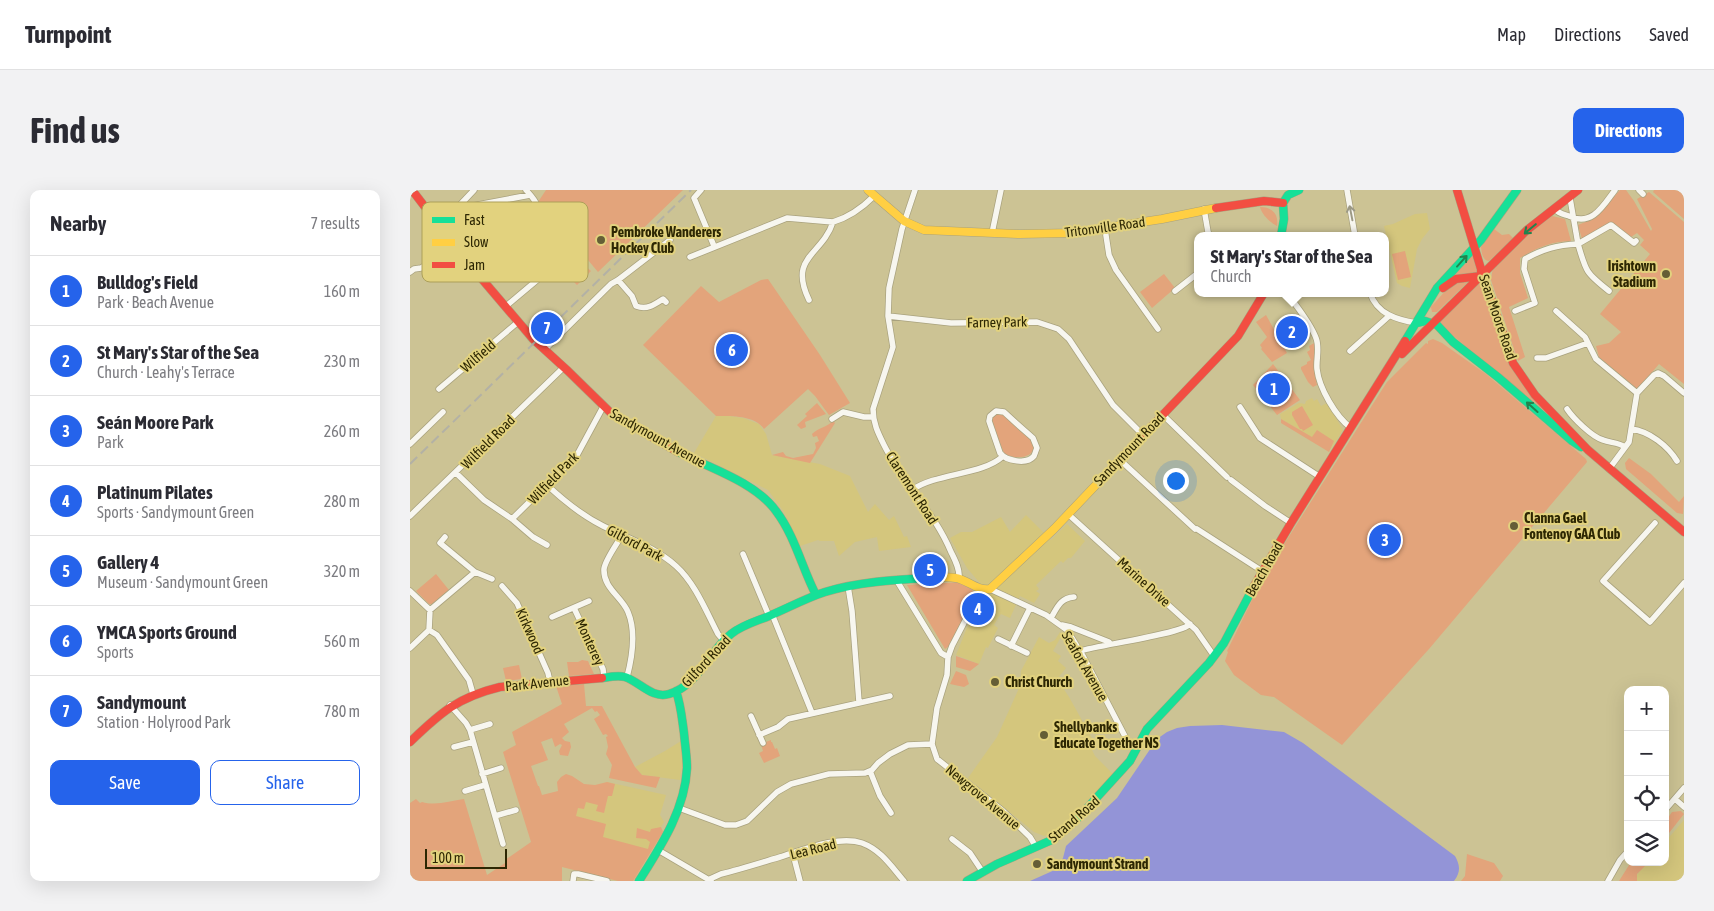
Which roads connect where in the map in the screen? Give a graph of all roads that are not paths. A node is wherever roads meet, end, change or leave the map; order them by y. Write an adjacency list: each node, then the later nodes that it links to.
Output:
1 (412, 190): 20 (street, Sandymount Avenue)
2 (474, 190): 17 (street)
3 (526, 190): 14 (street)
4 (701, 190): 35 (street)
5 (868, 190): 15 (street, Tritonville Road)
6 (914, 190): 25 (street)
7 (1001, 190): 28 (street)
8 (1347, 190): 31 (street, one-way to 8)
9 (1457, 190): 36 (street, Sean Moore Road)
10 (1517, 190): 36 (street, Beach Road)
11 (1578, 190): 16 (street)
12 (1615, 190): 24 (street)
13 (1295, 191): 21 (street)
14 (530, 195): 18 (street); 19 (street)
15 (874, 196): 25 (street, Tritonville Road); 26 (street)
16 (1570, 198): 23 (street); 24 (street)
17 (463, 202)
18 (493, 202)
19 (534, 202)
20 (422, 203)
21 (1283, 203): 22 (street, Tritonville Road); 30 (street)
22 (1204, 209): 27 (street, Tritonville Road); 29 (street)
23 (1555, 209): 24 (street); 41 (street, one-way to 41)
24 (1572, 218): 34 (street)
25 (904, 221): 28 (street, Tritonville Road); 56 (street)
26 (833, 222): 35 (street); 50 (street)
27 (1105, 229): 28 (street, Tritonville Road); 61 (street)
28 (992, 232)
29 (1208, 232)
30 (1282, 232)
31 (1354, 232)
32 (670, 240): 42 (street)
33 (1636, 241): 34 (street)
34 (1578, 244): 46 (street); 54 (street)
35 (714, 246): 37 (street)
36 (1474, 246): 41 (street, Sean Moore Road); 52 (street, Beach Road, one-way to 36)
37 (690, 257)
38 (422, 267): 39 (street)
39 (410, 272)
40 (1194, 276): 45 (street)
41 (1481, 276): 52 (street, Beach Road); 60 (street, Beach Road); 83 (street, Sean Moore Road)
42 (618, 280): 51 (street); 63 (street)
43 (485, 282): 53 (street, Sandymount Avenue)
44 (535, 282): 53 (street)
45 (1175, 291)
46 (1609, 291)
47 (1262, 297): 74 (street, Sandymount Road)
48 (1290, 297): 78 (street)
49 (1372, 297): 57 (street)
50 (809, 300)
51 (666, 302)
52 (1427, 303): 59 (street, Beach Road)
53 (505, 307): 58 (street, Sandymount Avenue)
54 (1515, 311)
55 (1556, 311): 62 (street)
56 (888, 316): 76 (street); 80 (street, Farney Park)
57 (1389, 316): 59 (street); 64 (street)
58 (518, 322): 63 (street, Sandymount Avenue); 68 (street, Wilfield)
59 (1417, 322): 60 (street); 67 (street, Beach Road)
60 (1433, 323): 67 (street, Beach Road); 83 (street, Sean Moore Road, one-way to 60)
61 (1158, 329)
62 (1588, 343): 65 (street); 70 (street)
63 (544, 350): 66 (street, Sandymount Avenue)
64 (1350, 351)
65 (1537, 358)
66 (564, 367): 71 (street, Sandymount Avenue); 88 (street, Wilfield Road)
67 (1380, 380): 78 (street, Beach Road)
68 (439, 389)
69 (1684, 393): 70 (street)
70 (1637, 394): 79 (street)
71 (603, 407): 90 (street, Wilfield Park); 113 (street, Sandymount Avenue)
72 (1240, 408): 89 (street)
73 (1567, 409): 82 (street)
74 (1162, 414): 80 (street, Sandymount Road); 95 (street)
75 (442, 416): 81 (street)
76 (873, 417): 77 (street); 91 (street, Claremont Road)
77 (832, 419)
78 (1351, 428): 89 (street, Beach Road)
79 (1632, 429): 82 (street); 86 (street)
80 (1143, 435): 85 (street, Sandymount Road)
81 (410, 444)
82 (1625, 447): 87 (street)
83 (1588, 450): 87 (street, Sean Moore Road)
84 (1002, 457): 84 (street); 91 (street)
85 (1119, 459): 92 (street, Sandymount Road); 102 (street)
86 (1678, 461)
87 (1609, 469): 97 (street, Sean Moore Road)
88 (456, 473): 93 (street, Wilfield Road); 94 (street)
89 (1320, 477): 95 (street, Beach Road)
90 (548, 485): 94 (street, Wilfield Park); 98 (street, Gilford Park)
91 (912, 490): 104 (street, Claremont Road)
92 (1068, 514): 110 (street, Sandymount Road); 123 (street, Marine Drive)
93 (410, 516)
94 (512, 519): 100 (street)
95 (1291, 523): 102 (street, Beach Road)
96 (1655, 523): 107 (street)
97 (1684, 532)
98 (622, 535): 126 (street, Gilford Park); 135 (street)
99 (445, 537): 103 (street)
100 (547, 546)
101 (744, 554): 119 (street)
102 (1262, 571): 132 (street, Beach Road)
103 (475, 572): 105 (street); 118 (street)
104 (959, 578): 106 (street, Gilford Road); 111 (street)
105 (492, 579)
106 (897, 581): 109 (street, Gilford Road); 133 (street)
107 (1684, 583)
108 (502, 586): 136 (street, Kirkwood)
109 (848, 586): 113 (street, Gilford Road); 140 (street)
110 (990, 589): 111 (street); 117 (street, Seafort Avenue)
111 (981, 590): 133 (street)
112 (410, 591): 118 (street)
113 (816, 595): 119 (street, Gilford Road)
114 (1074, 597): 121 (street)
115 (589, 601): 116 (street, Monterey)
116 (574, 608): 120 (street, Monterey); 134 (street, Monterey)
117 (1030, 608): 121 (street, Seafort Avenue); 128 (street)
118 (430, 610): 124 (street)
119 (770, 615): 126 (street, Gilford Road); 142 (street)
120 (552, 617)
121 (1051, 618): 122 (street, Seafort Avenue)
122 (1060, 624): 127 (street); 130 (street, Seafort Avenue)
123 (1190, 624): 127 (street); 132 (street, Marine Drive)
124 (429, 630): 129 (street); 138 (street)
125 (998, 639): 128 (street)
126 (724, 640): 137 (street, Gilford Road)
127 (1112, 643): 130 (street)
128 (1011, 646): 131 (street)
129 (410, 648)
130 (1080, 651): 152 (street, Seafort Avenue)
131 (1027, 654)
132 (1214, 656): 152 (street, Beach Road)
133 (948, 657): 150 (street)
134 (604, 677): 135 (street, Park Avenue); 136 (street, Park Avenue)
135 (627, 677): 137 (street)
136 (550, 682): 138 (street, Park Avenue)
137 (676, 692): 162 (street, Gilford Road)
138 (473, 694): 141 (street, Park Avenue)
139 (890, 696): 140 (street)
140 (859, 702): 142 (street)
141 (450, 705): 145 (street); 147 (street, Park Avenue)
142 (812, 713): 146 (street)
143 (751, 716): 146 (street)
144 (490, 724): 145 (street)
145 (470, 730): 148 (street)
146 (759, 735): 149 (street)
147 (410, 742)
148 (473, 742): 151 (street); 155 (street)
149 (763, 743)
150 (932, 744): 154 (street); 168 (street, Newgrove Avenue)
151 (454, 747)
152 (1136, 748): 168 (street, Strand Road)
153 (501, 768): 155 (street)
154 (870, 772): 162 (street); 164 (street)
155 (482, 774): 156 (street)
156 (485, 785): 158 (street); 165 (street)
157 (1684, 788): 159 (street)
158 (465, 791)
159 (1675, 799): 160 (street); 161 (street)
160 (1669, 806)
161 (1684, 807)
162 (679, 808): 169 (street, Gilford Road)
163 (516, 810): 165 (street)
164 (891, 813)
165 (495, 816): 167 (street)
166 (952, 838): 172 (street)
167 (504, 844)
168 (1036, 847): 172 (street, Strand Road)
169 (658, 850): 173 (street); 176 (street, Gilford Road)
170 (793, 854): 173 (street, Lea Road); 177 (street); 178 (street, Lea Road)
171 (1624, 856): 180 (street)
172 (982, 871): 179 (street, Strand Road)
173 (711, 880)
174 (573, 881): 175 (street)
175 (607, 881)
176 (639, 881)
177 (800, 881)
178 (904, 881)
179 (967, 881)
180 (1608, 881)

